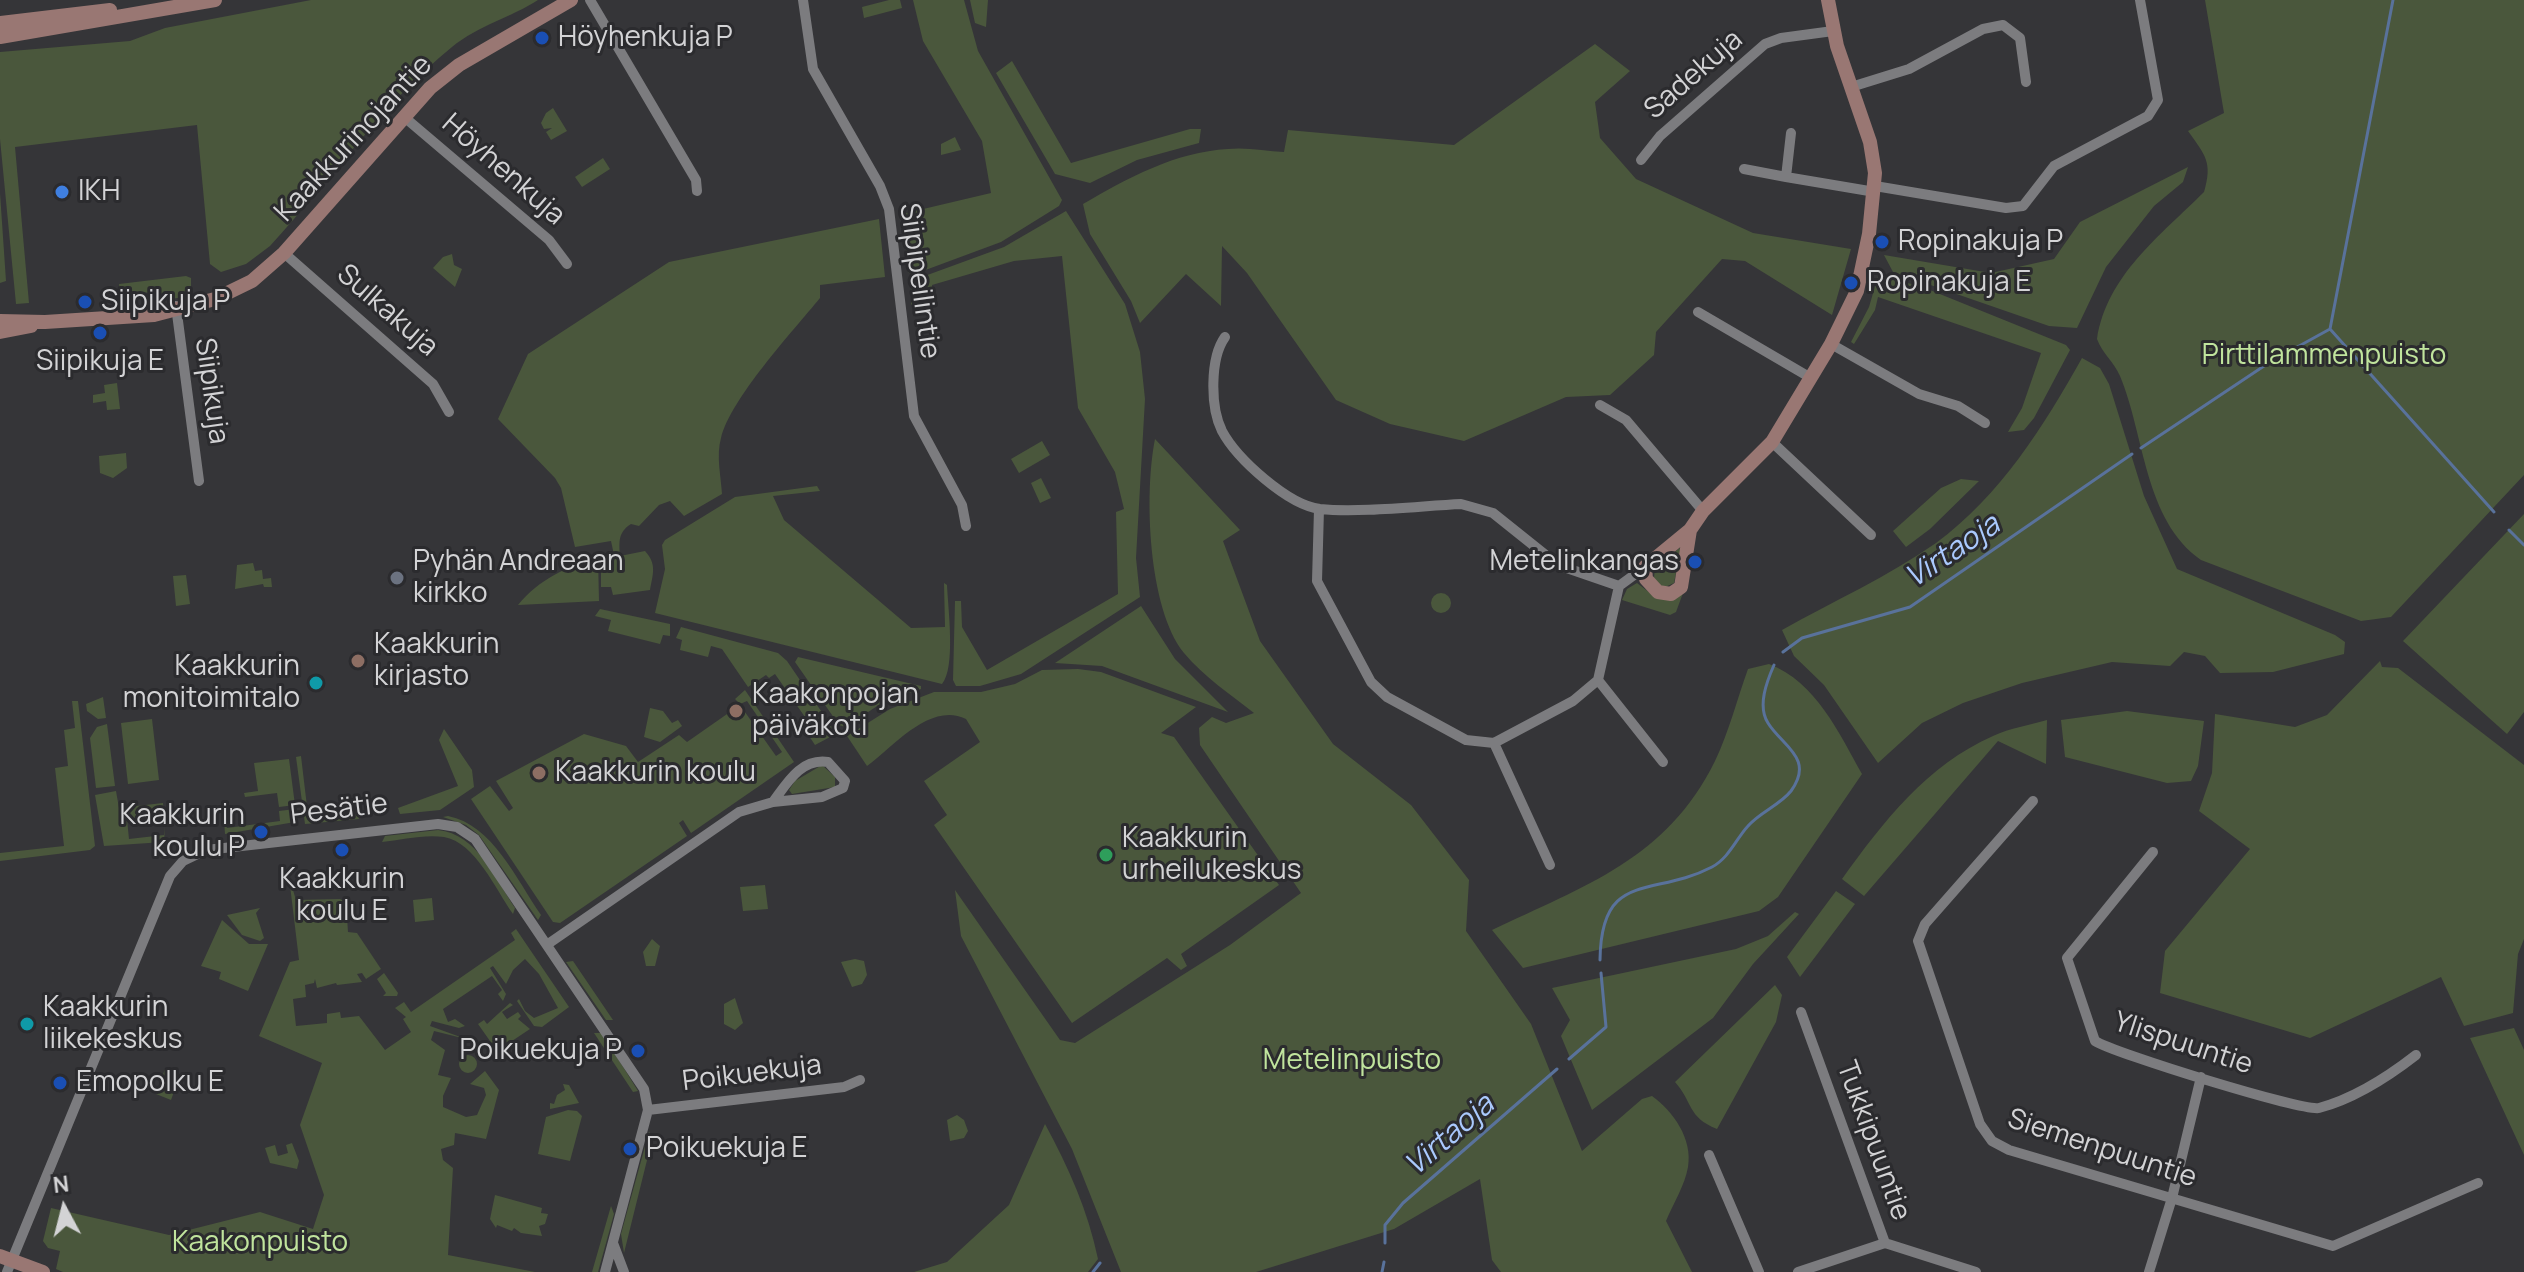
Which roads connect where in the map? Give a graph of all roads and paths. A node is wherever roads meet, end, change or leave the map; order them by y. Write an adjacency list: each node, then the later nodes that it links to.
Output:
1 (215, 0): 7 (street)
2 (571, 0): 13 (street, Kaakkurinojantie)
3 (590, 0): 19 (street)
4 (803, 0): 37 (street, Siipipeilintie)
5 (1828, 0): 9 (street)
6 (2140, 0): 18 (street)
7 (190, 5): 8 (street); 10 (street)
8 (0, 23)
9 (1833, 31): 12 (street); 15 (street, Sadekuja)
10 (0, 37)
11 (2026, 82): 12 (street)
12 (1851, 87): 18 (street)
13 (403, 116): 20 (street, Kaakkurinojantie); 21 (street, Höyhenkuja)
14 (1791, 133): 17 (street)
15 (1641, 160)
16 (1744, 169): 17 (street)
17 (1786, 177): 18 (street)
18 (1875, 189): 28 (street)
19 (697, 191)
20 (284, 253): 22 (street, Kaakkurinojantie); 31 (street, Sulkakuja)
21 (567, 264)
22 (176, 306): 25 (street, Kaakkurinojantie); 34 (street, Siipikuja)
23 (1698, 312): 29 (street)
24 (0, 321): 25 (street, Kaakkurinojantie)
25 (45, 322): 26 (street, Kaakkurinojantie)
26 (0, 332)
27 (1225, 337): 35 (street)
28 (1831, 344): 29 (street); 32 (street)
29 (1811, 378): 33 (street)
30 (1600, 405): 36 (street)
31 (449, 412)
32 (1985, 423)
33 (1772, 442): 36 (street); 39 (street)
34 (199, 481)
35 (1319, 509): 41 (street); 43 (street)
36 (1703, 511): 38 (street)
37 (966, 526)
38 (1690, 530): 40 (street); 40 (street)
39 (1871, 535)
40 (1645, 567): 41 (street)
41 (1619, 586): 42 (street)
42 (1598, 680): 43 (street); 44 (street)
43 (1494, 743): 48 (street)
44 (1663, 762)
45 (2033, 801): 57 (street, Siemenpuuntie)
46 (773, 802): 46 (street); 49 (street)
47 (2153, 852): 52 (street, Ylispuuntie)
48 (1550, 865)
49 (548, 944): 54 (street, Pesätie); 60 (street, Pesätie)
50 (1801, 1012): 59 (street, Tukkipuuntie)
51 (2416, 1055): 52 (street, Ylispuuntie)
52 (2201, 1077): 57 (street)
53 (860, 1080): 54 (street, Poikuekuja)
54 (648, 1110): 58 (street)
55 (1709, 1155): 64 (street)
56 (2478, 1183): 57 (street, Siemenpuuntie)
57 (2172, 1198): 67 (street)
58 (613, 1243): 62 (street); 63 (street)
59 (1885, 1243): 65 (street); 66 (street, Tukkipuuntie)
60 (6, 1263): 61 (street)
61 (43, 1272)
62 (605, 1272)
63 (624, 1272)
64 (1759, 1272)
65 (1798, 1272)
66 (1976, 1272)
67 (2149, 1272)

